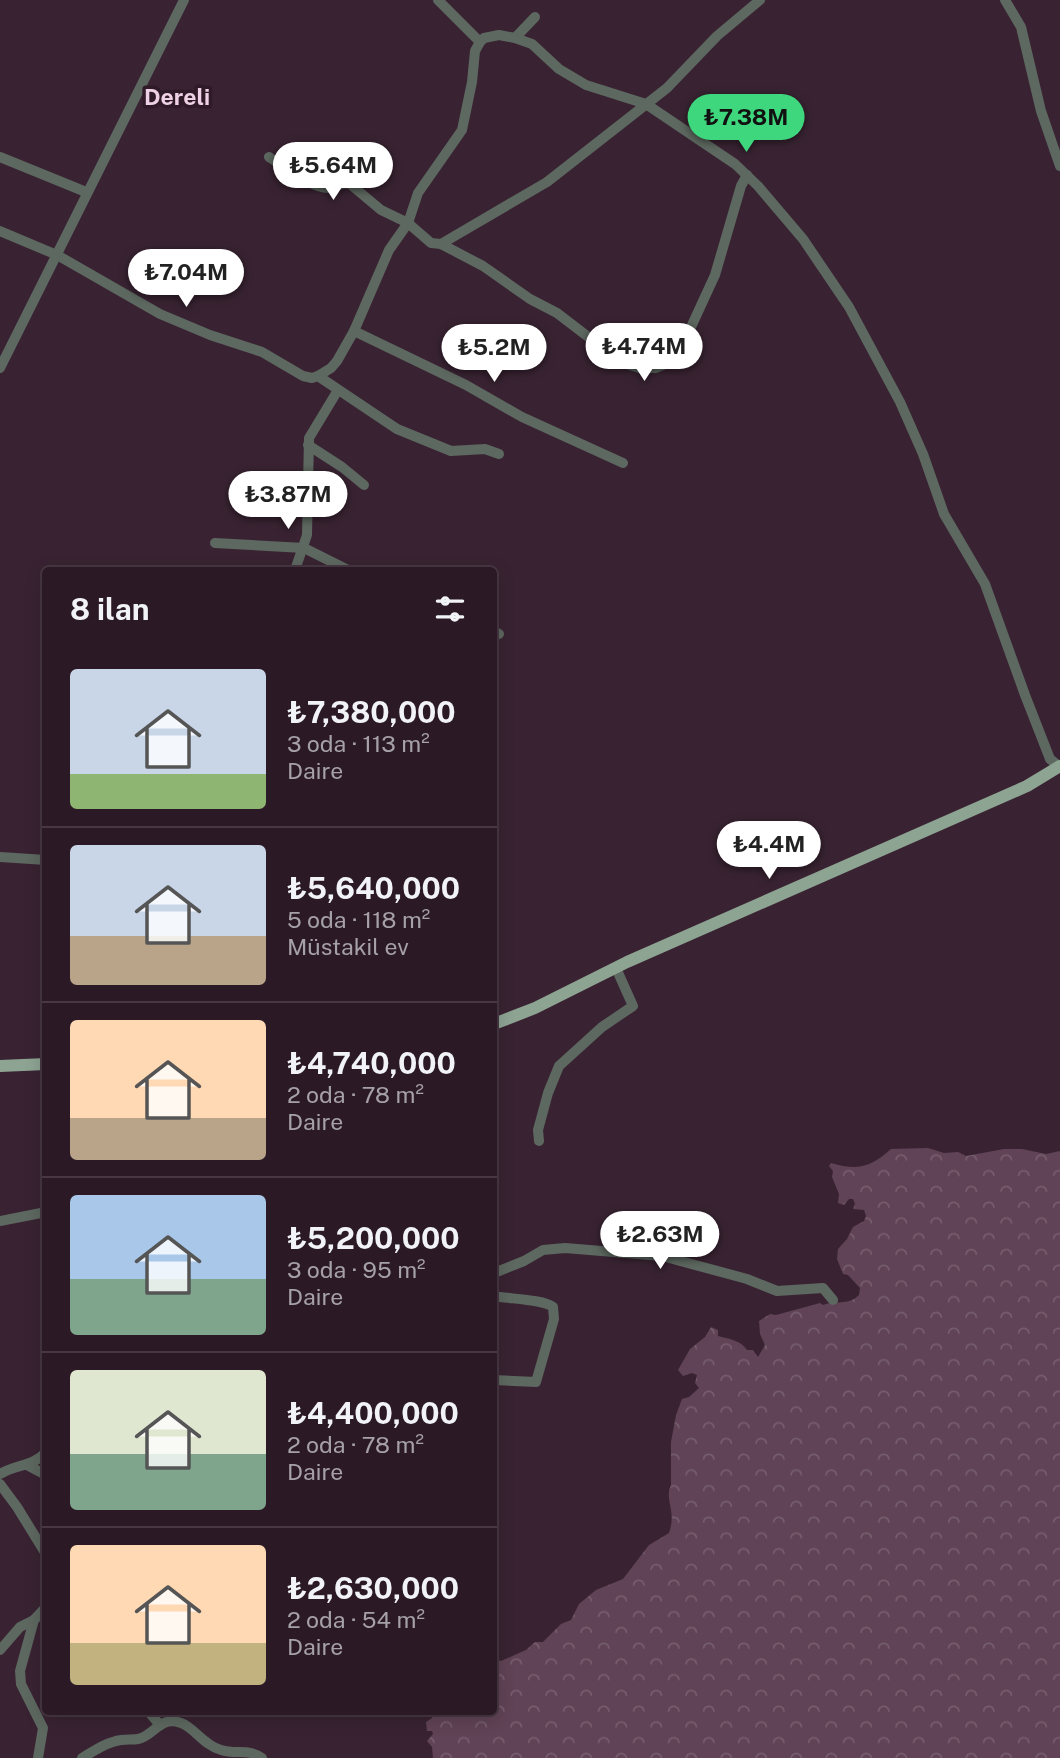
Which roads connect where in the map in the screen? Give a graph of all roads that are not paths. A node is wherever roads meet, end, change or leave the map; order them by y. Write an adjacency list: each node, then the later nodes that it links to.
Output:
1 (184, 0): 13 (street)
2 (438, 0): 7 (street)
3 (760, 0): 8 (street)
4 (1005, 0): 11 (street)
5 (535, 17): 6 (street)
6 (515, 37): 7 (street); 8 (street)
7 (480, 42): 14 (street)
8 (646, 104): 12 (street); 16 (street)
9 (0, 157): 13 (street)
10 (269, 158): 14 (street)
11 (1060, 166)
12 (747, 175): 16 (street); 30 (street)
13 (86, 192): 17 (street)
14 (408, 223): 16 (street); 18 (street)
15 (0, 231): 17 (street)
16 (441, 244)
17 (57, 255): 19 (street); 20 (street)
18 (354, 331): 20 (street); 24 (street)
19 (0, 368)
20 (318, 376): 21 (street)
21 (338, 390): 22 (street); 23 (street)
22 (308, 445): 25 (street); 27 (street)
23 (499, 454)
24 (623, 463)
25 (364, 485)
26 (215, 543): 27 (street)
27 (304, 548): 28 (street); 29 (street)
28 (296, 567)
29 (342, 567)
30 (1060, 767): 33 (main road)
31 (0, 857): 32 (street)
32 (42, 860)
33 (616, 968): 34 (main road); 37 (street)
34 (497, 1023)
35 (42, 1064): 36 (main road)
36 (0, 1066)
37 (539, 1141)
38 (42, 1213): 39 (street)
39 (0, 1221)
40 (497, 1272): 42 (street)
41 (497, 1297): 43 (street)
42 (832, 1300)
43 (497, 1380)
44 (42, 1456): 45 (street)
45 (27, 1465): 46 (street); 47 (street)
46 (42, 1473)
47 (0, 1474)
48 (0, 1484): 49 (street)
49 (42, 1548)
50 (42, 1611): 51 (street)
51 (34, 1620): 52 (street); 55 (street)
52 (0, 1650)
53 (152, 1715): 54 (street)
54 (159, 1724): 56 (street); 57 (street)
55 (38, 1758)
56 (82, 1758)
57 (262, 1758)

